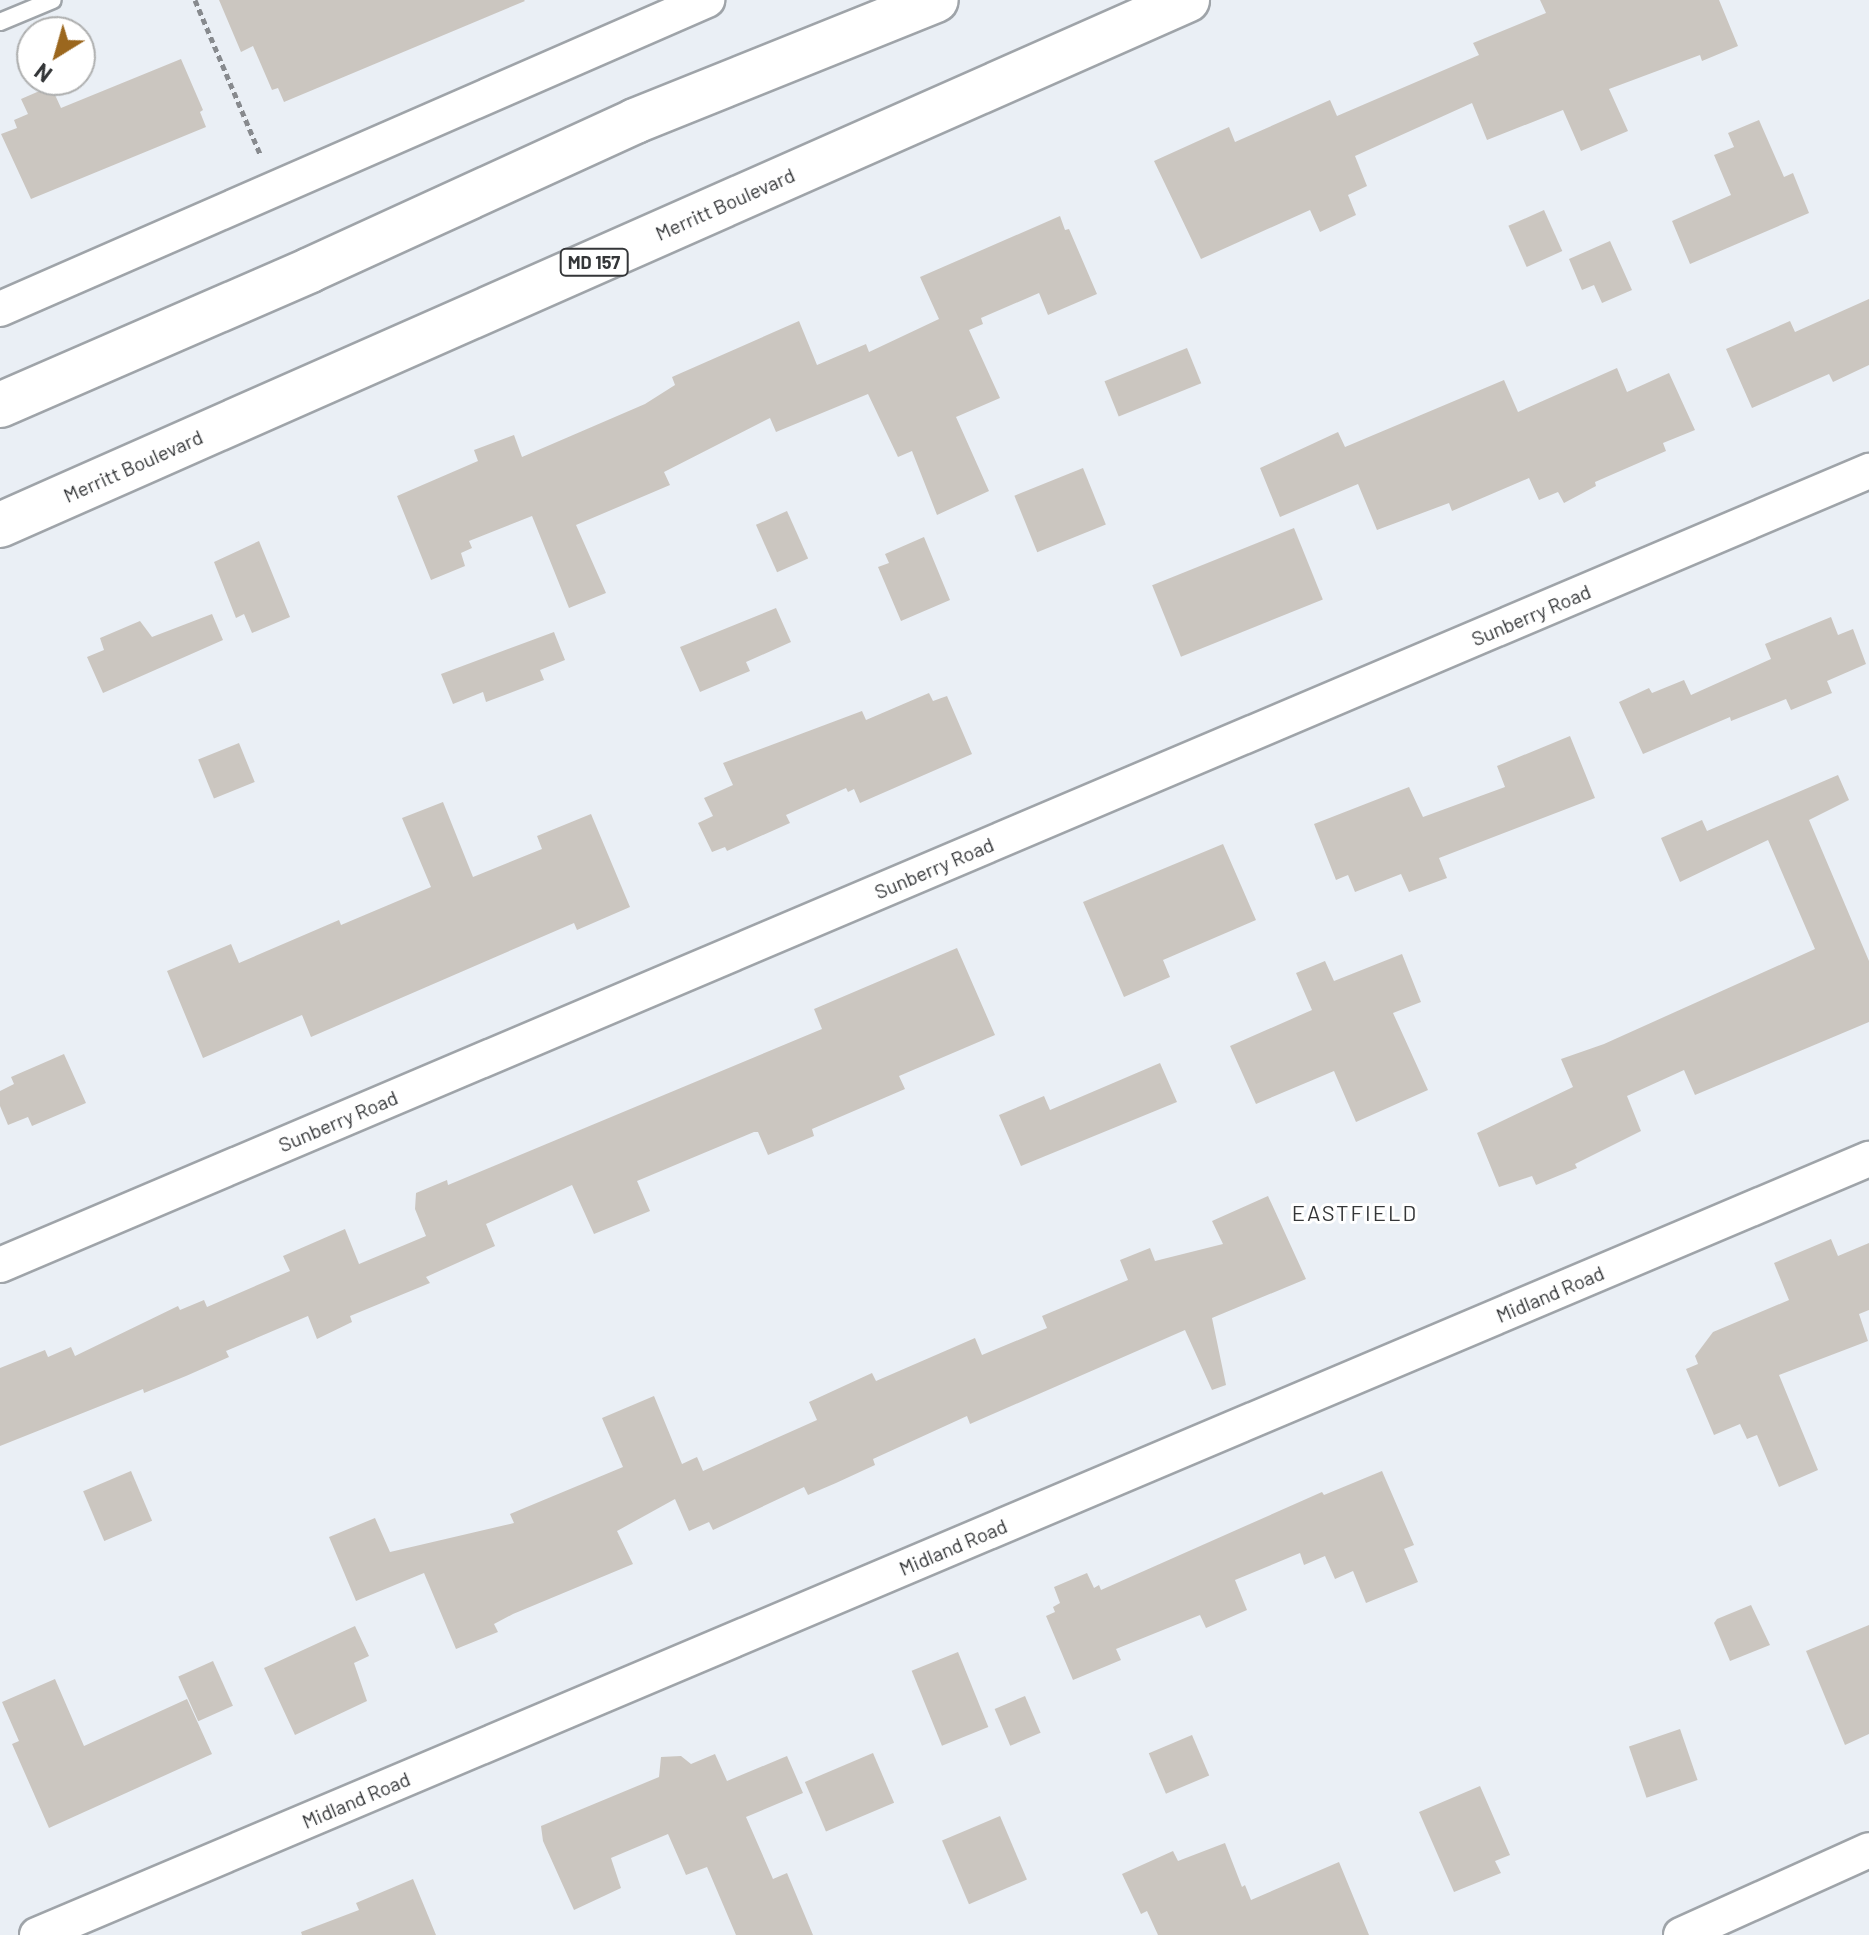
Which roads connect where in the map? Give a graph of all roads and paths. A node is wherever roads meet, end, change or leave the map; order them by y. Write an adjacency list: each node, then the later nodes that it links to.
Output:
1 (53, 0): 6 (lane)
2 (195, 0): 7 (path)
3 (707, 0): 7 (street)
4 (936, 0): 9 (main road)
5 (1187, 0): 11 (main road, Merritt Boulevard / MD 157)
6 (0, 22)
7 (274, 187): 8 (street)
8 (0, 309)
9 (0, 405)
10 (1869, 471): 13 (street, Sunberry Road)
11 (0, 525)
12 (1869, 1159): 15 (street, Midland Road)
13 (0, 1265)
14 (1869, 1850): 16 (street)
15 (37, 1935)
16 (1681, 1935)

